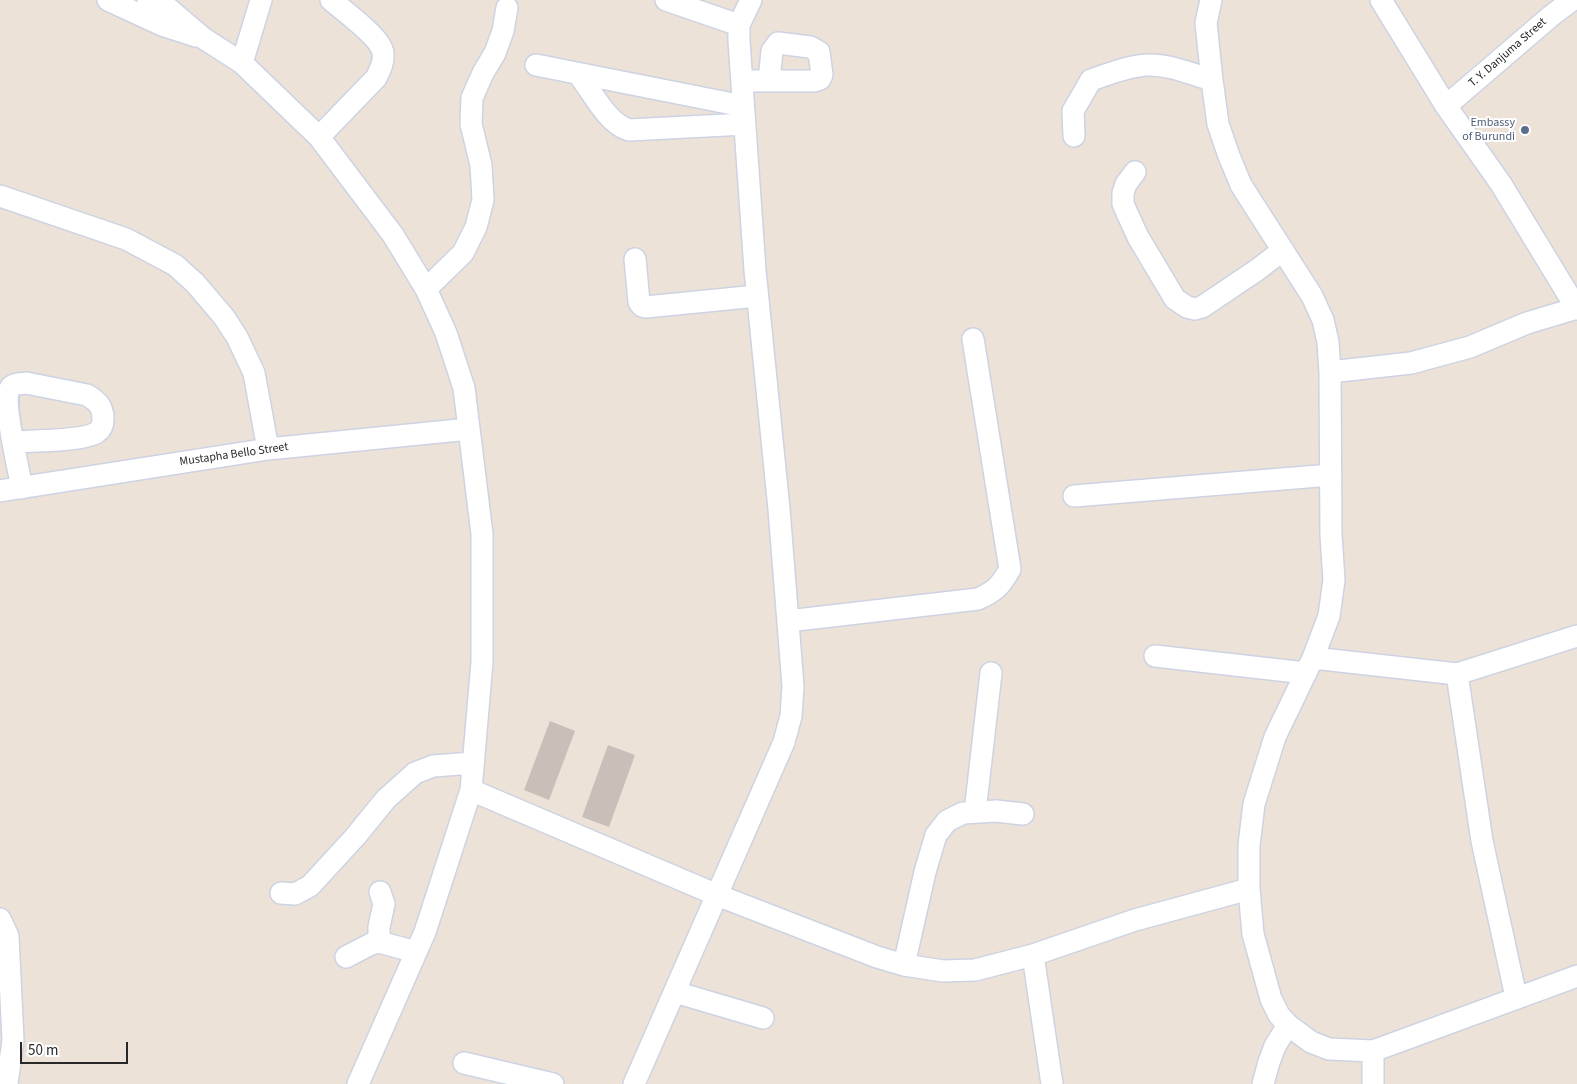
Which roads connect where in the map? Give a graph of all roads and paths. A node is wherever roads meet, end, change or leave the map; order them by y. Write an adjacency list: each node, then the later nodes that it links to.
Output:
1 (108, 0): 12 (street)
2 (148, 0): 12 (street)
3 (262, 0): 13 (street)
4 (331, 0): 24 (street)
5 (666, 0): 11 (street)
6 (751, 0): 11 (street)
7 (1211, 0): 16 (street)
8 (1382, 0): 20 (street)
9 (1572, 0): 20 (street, T. Y. Danjuma Street)
10 (507, 8): 29 (street)
11 (739, 25): 17 (street)
12 (203, 38): 13 (street)
13 (242, 63): 24 (street)
14 (536, 65): 15 (street)
15 (579, 74): 19 (street); 22 (street)
16 (1212, 80): 23 (street); 27 (street)
17 (742, 81): 18 (street); 21 (street)
18 (769, 81)
19 (701, 98): 21 (street); 22 (street)
20 (1446, 106): 31 (street)
21 (744, 115): 22 (street); 30 (street)
22 (703, 126)
23 (1074, 136)
24 (319, 137): 29 (street)
25 (1135, 172): 27 (street)
26 (0, 196): 36 (street)
27 (1283, 250): 33 (street)
28 (635, 259): 30 (street)
29 (426, 289): 34 (street)
30 (757, 296): 41 (street)
31 (1577, 308): 33 (street)
32 (973, 339): 41 (street)
33 (1330, 372): 37 (street)
34 (469, 429): 36 (street, Mustapha Bello Street); 47 (street)
35 (13, 442): 38 (street)
36 (268, 449): 38 (street, Mustapha Bello Street)
37 (1331, 475): 40 (street); 44 (street)
38 (22, 488): 39 (street, Mustapha Bello Street)
39 (0, 491)
40 (1074, 496)
41 (788, 621): 54 (street)
42 (1577, 636): 46 (street)
43 (1155, 656): 44 (street)
44 (1309, 666): 46 (street); 51 (street)
45 (991, 673): 49 (street)
46 (1456, 674): 63 (street)
47 (473, 763): 48 (street); 53 (street)
48 (471, 790): 54 (street); 57 (street)
49 (975, 812): 50 (street); 60 (street)
50 (1023, 814)
51 (1249, 889): 58 (street); 65 (street)
52 (380, 892): 56 (street)
53 (281, 893)
54 (717, 895): 60 (street); 62 (street)
55 (0, 919): 68 (street)
56 (379, 942): 57 (street); 59 (street)
57 (416, 952): 69 (street)
58 (1033, 955): 60 (street); 72 (street)
59 (346, 957)
60 (904, 965)
61 (1577, 976): 63 (street)
62 (675, 992): 64 (street); 71 (street)
63 (1516, 997): 66 (street)
64 (763, 1018)
65 (1288, 1026): 66 (street); 73 (street)
66 (1373, 1051): 74 (street)
67 (464, 1063): 70 (street)
68 (7, 1084)
69 (358, 1084)
70 (553, 1084)
71 (634, 1084)
72 (1052, 1084)
73 (1263, 1084)
74 (1373, 1084)

